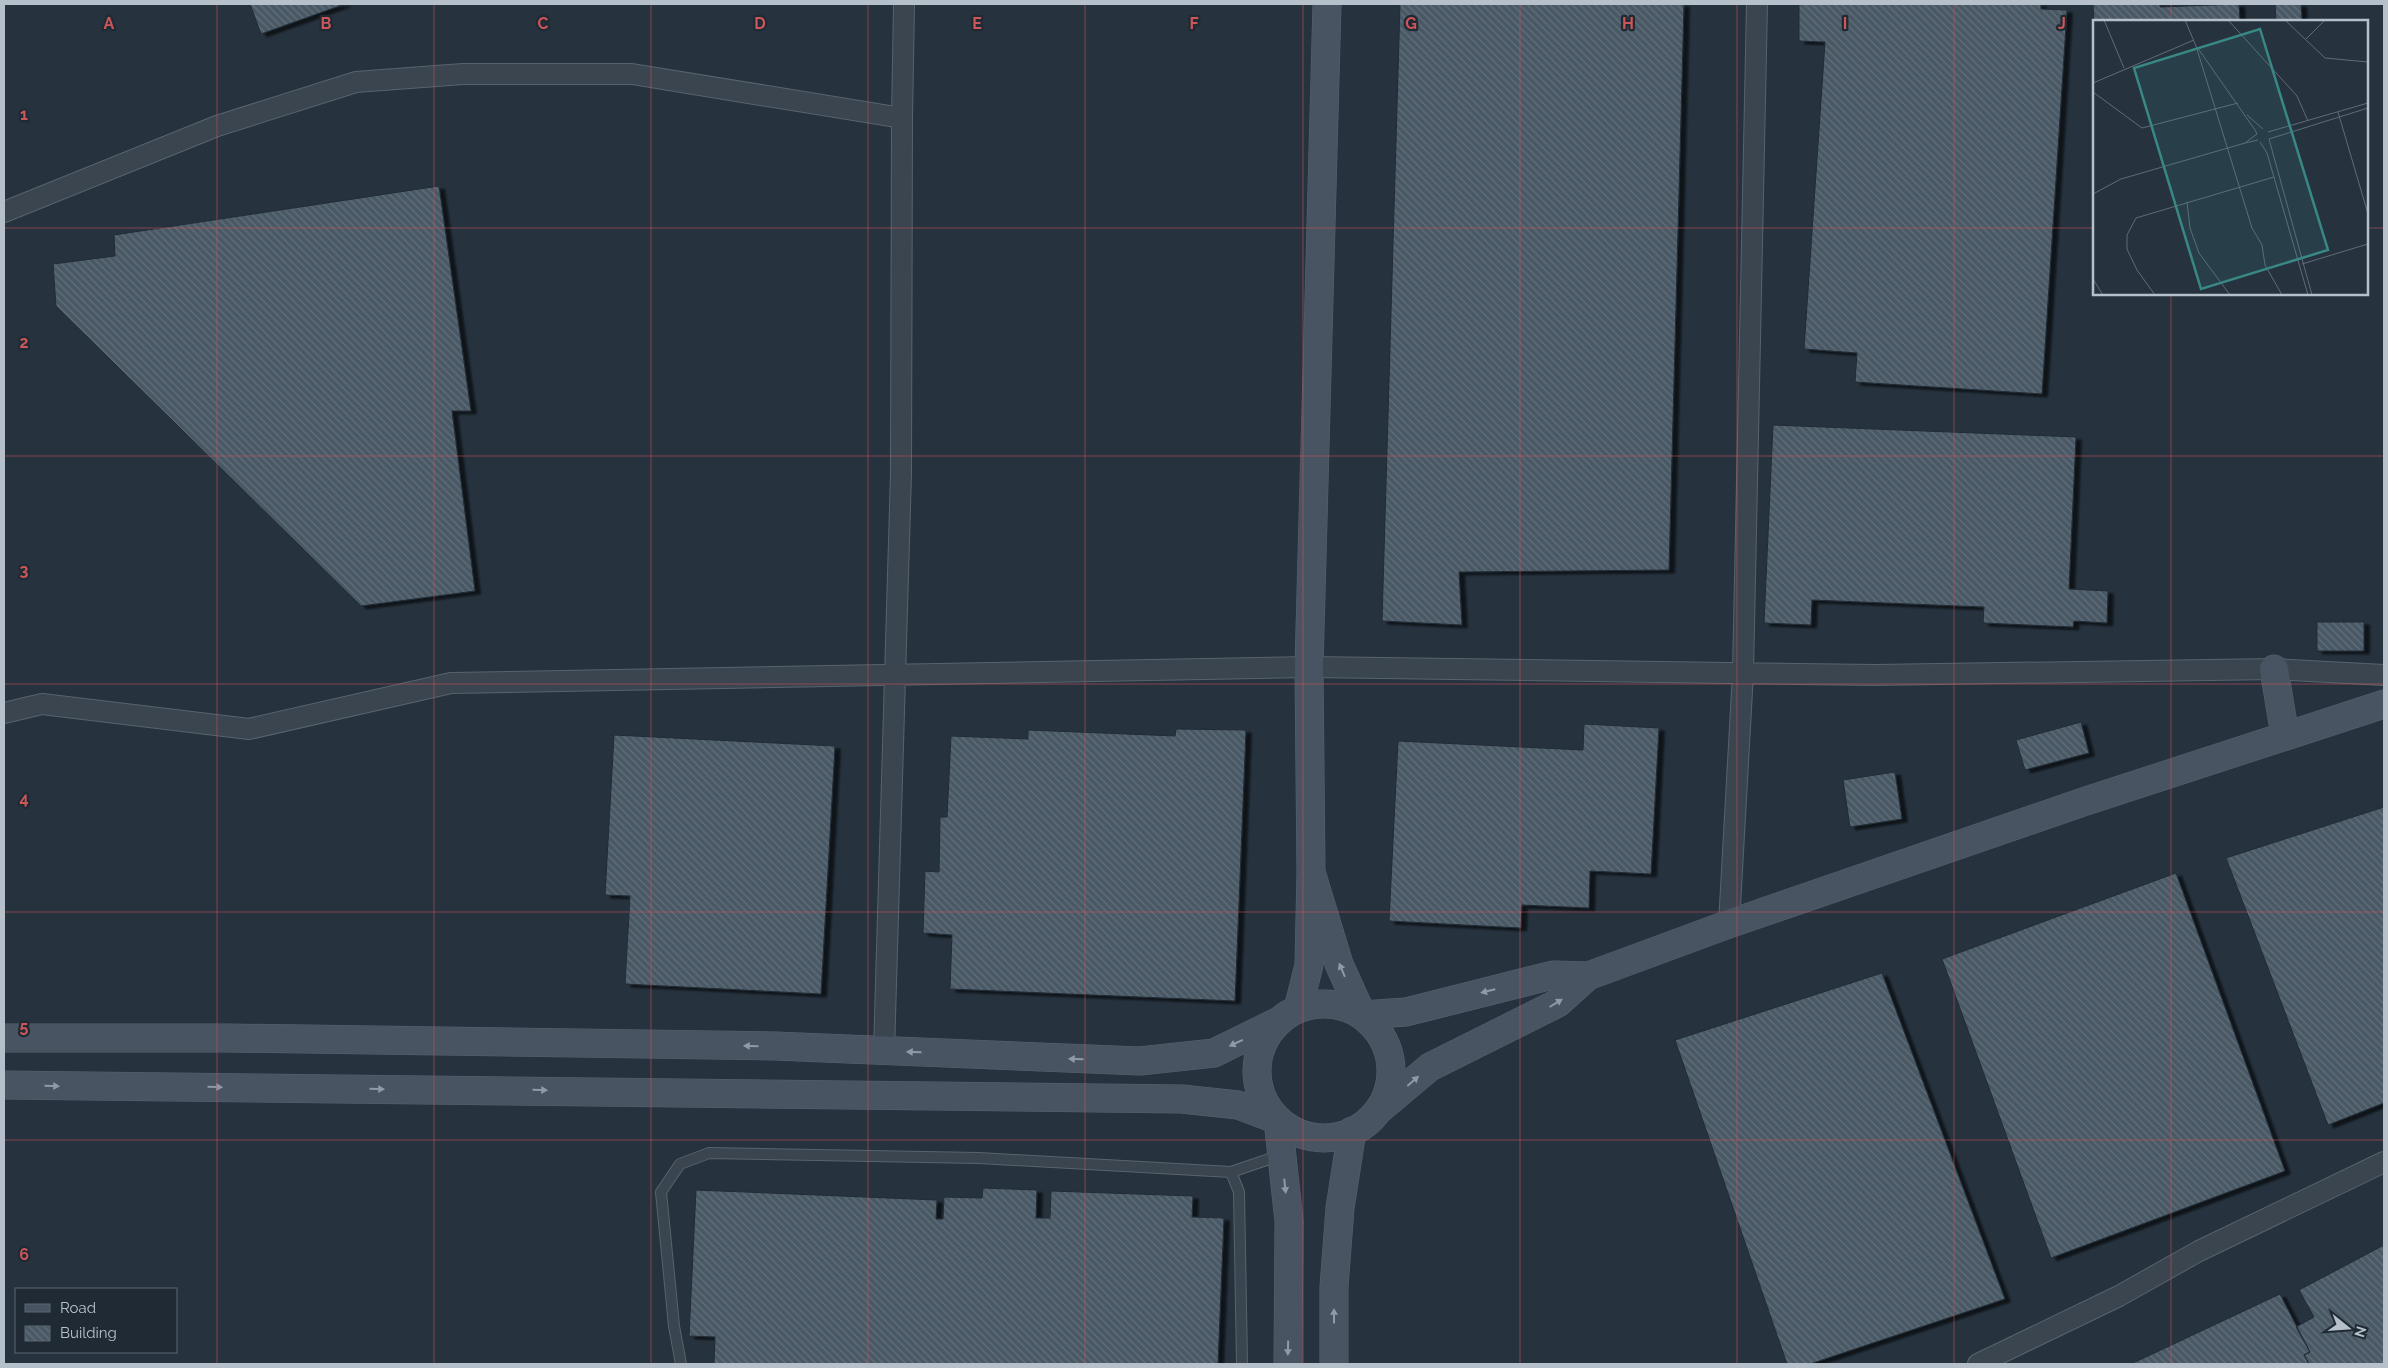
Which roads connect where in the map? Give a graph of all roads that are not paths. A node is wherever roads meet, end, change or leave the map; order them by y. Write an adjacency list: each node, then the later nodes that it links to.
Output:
1 (904, 4): 4 (street)
2 (1327, 4): 6 (street)
3 (1757, 4): 8 (street)
4 (902, 118): 5 (street); 9 (street)
5 (4, 212)
6 (1309, 667): 8 (street); 9 (street); 14 (street)
7 (2274, 670): 8 (street); 10 (street); 13 (street)
8 (1743, 673): 15 (street)
9 (894, 674): 12 (street); 20 (street)
10 (2384, 675)
11 (2384, 704): 13 (street)
12 (4, 713)
13 (2284, 736): 15 (street)
14 (1311, 872): 17 (street); 18 (street, one-way to 14)
15 (1729, 924): 16 (street)
16 (1588, 976): 18 (street, one-way to 18); 22 (street, one-way to 16)
17 (1289, 1015): 18 (street); 20 (street, one-way to 20); 23 (street)
18 (1362, 1015): 22 (street)
19 (4, 1038): 20 (street, one-way to 19)
20 (884, 1051)
21 (4, 1085): 23 (street, one-way to 23)
22 (1377, 1113): 24 (street)
23 (1278, 1120): 24 (street); 25 (street)
24 (1352, 1131): 31 (street, one-way to 24)
25 (1282, 1155): 27 (lane); 30 (street, one-way to 30)
26 (2384, 1162): 32 (street)
27 (1232, 1172): 28 (lane); 29 (lane)
28 (681, 1364)
29 (1242, 1364)
30 (1288, 1364)
31 (1334, 1364)
32 (1978, 1364)

